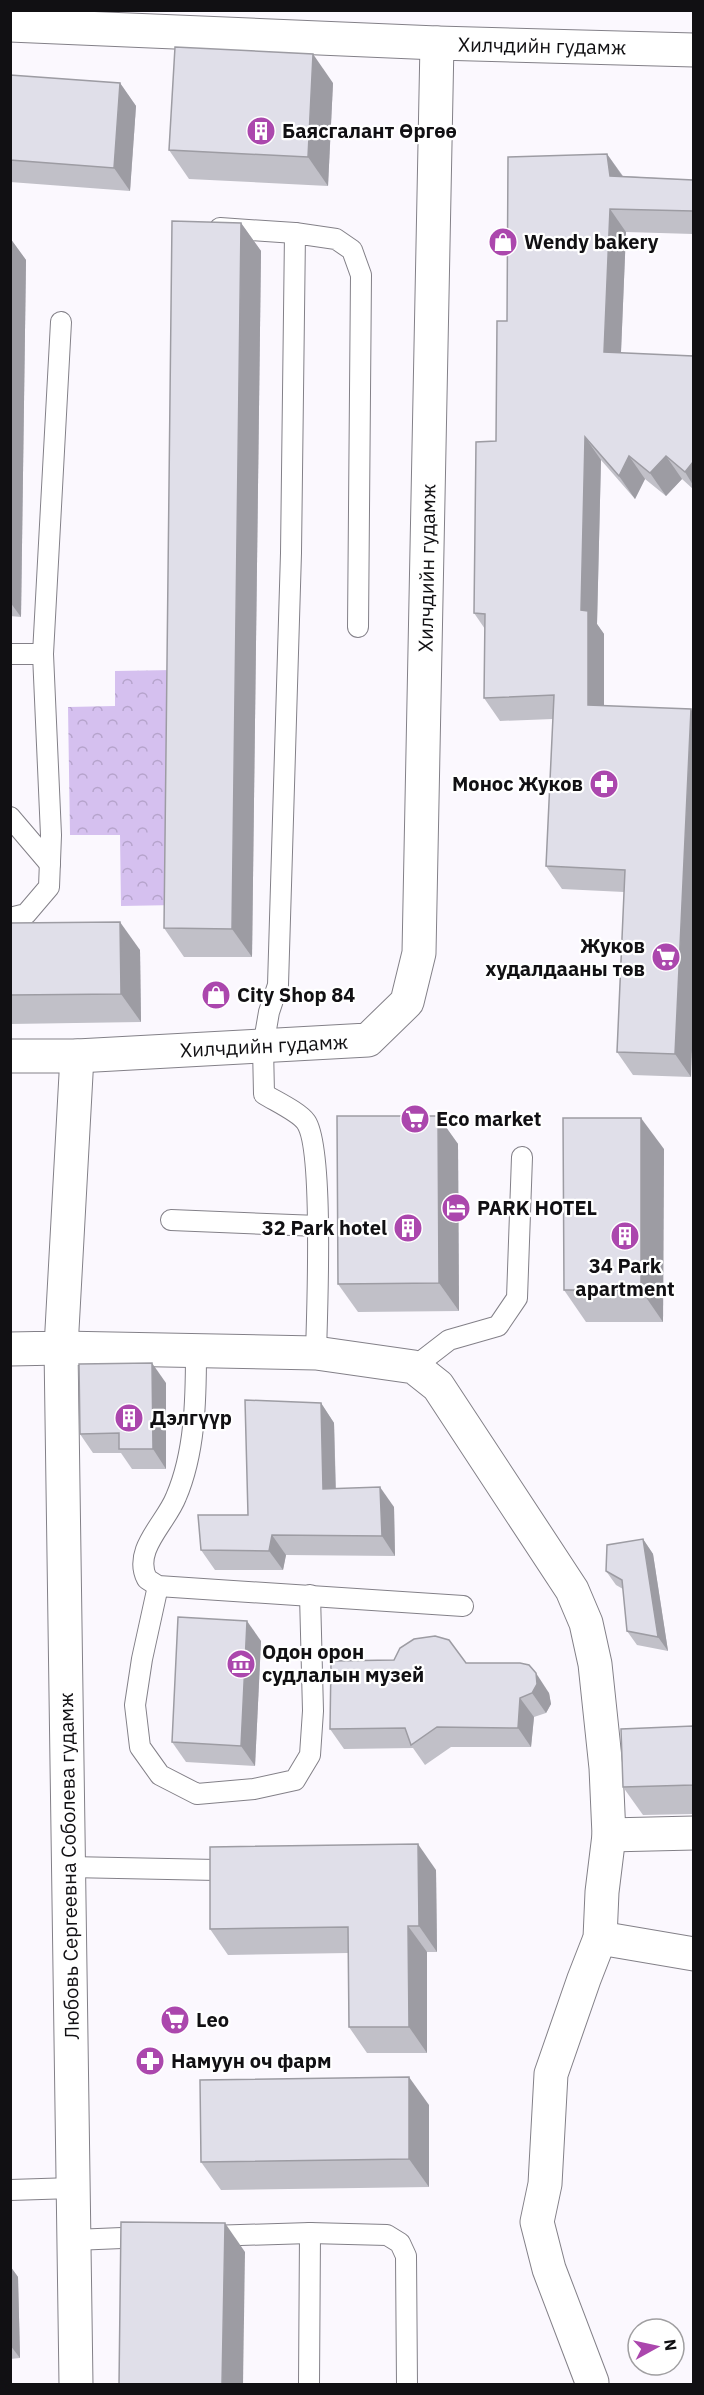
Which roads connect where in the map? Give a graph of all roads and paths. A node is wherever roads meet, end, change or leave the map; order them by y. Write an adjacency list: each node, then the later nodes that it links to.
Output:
1 (10, 25): 2 (street)
2 (437, 43): 3 (street, Хилчдийн гудамж); 13 (street, Хилчдийн гудамж)
3 (693, 50)
4 (200, 227): 5 (lane)
5 (295, 233): 7 (lane); 13 (lane)
6 (61, 322): 9 (lane)
7 (358, 627)
8 (10, 654): 9 (lane)
9 (43, 654): 11 (lane)
10 (10, 818): 11 (lane)
11 (50, 864): 12 (lane)
12 (10, 918)
13 (262, 1047): 15 (street, Хилчдийн гудамж); 18 (lane)
14 (10, 1056): 15 (street, Хилчдийн гудамж)
15 (77, 1056): 19 (street, Любовь Сергеевна Соболева гудамж)
16 (522, 1157): 23 (lane)
17 (171, 1220): 18 (lane)
18 (318, 1226): 22 (lane)
19 (61, 1348): 20 (street); 21 (street); 29 (street, Любовь Сергеевна Соболева гудамж)
20 (10, 1349)
21 (196, 1352): 22 (street); 24 (lane)
22 (316, 1353): 23 (street)
23 (414, 1367): 28 (street)
24 (158, 1586): 25 (lane); 25 (lane)
25 (310, 1595): 26 (lane)
26 (463, 1606)
27 (693, 1833): 28 (street)
28 (609, 1835): 31 (street)
29 (69, 1867): 30 (lane); 33 (street, Любовь Сергеевна Соболева гудамж)
30 (217, 1870)
31 (600, 1938): 32 (street); 39 (street)
32 (693, 1954)
33 (73, 2188): 34 (lane); 38 (street, Любовь Сергеевна Соболева гудамж)
34 (10, 2190)
35 (310, 2233): 36 (lane); 41 (lane); 42 (lane)
36 (196, 2236)
37 (161, 2237): 38 (lane)
38 (74, 2240): 40 (street, Любовь Сергеевна Соболева гудамж)
39 (592, 2382)
40 (76, 2385)
41 (309, 2385)
42 (407, 2385)

